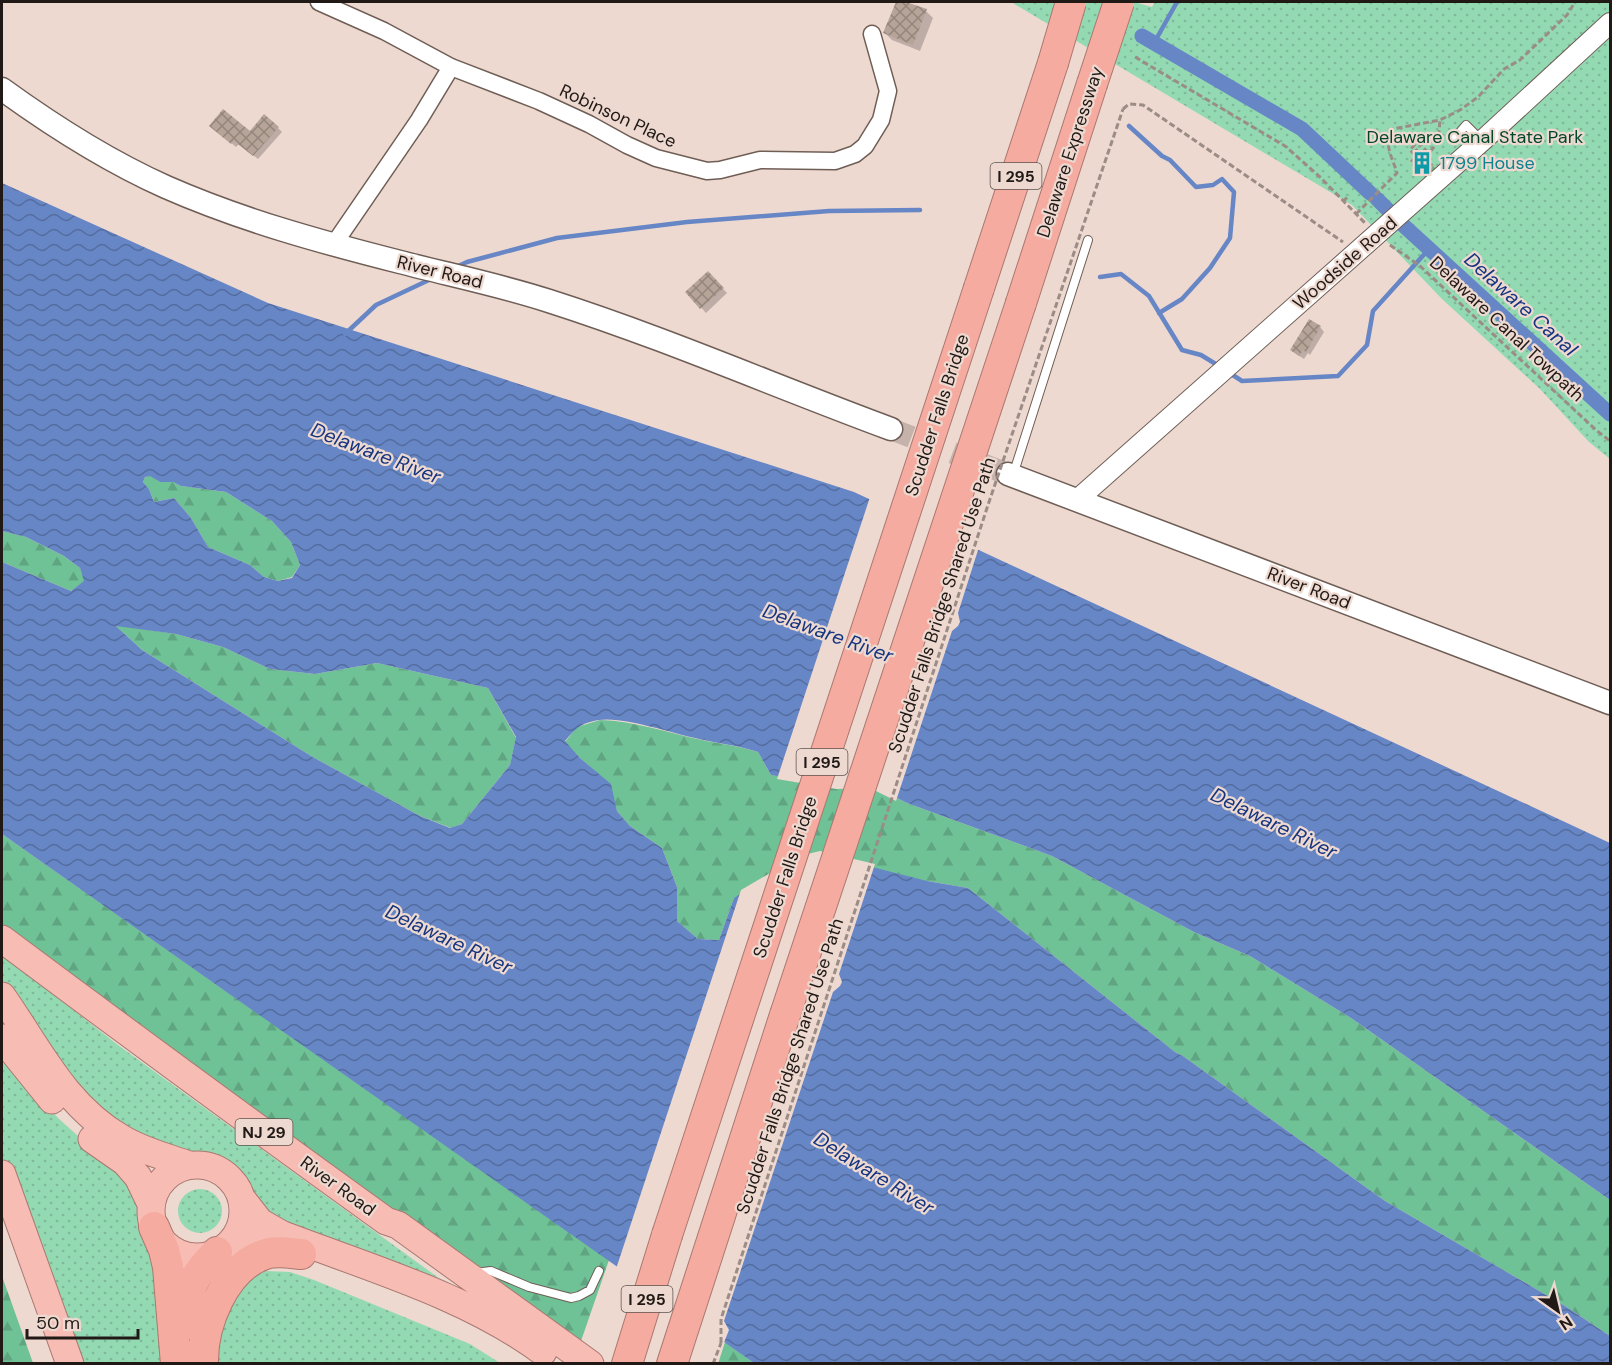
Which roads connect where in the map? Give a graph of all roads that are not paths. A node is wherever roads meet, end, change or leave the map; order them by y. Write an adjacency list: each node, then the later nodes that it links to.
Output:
1 (319, 2): 6 (street, Robinson Place)
2 (1071, 2): 36 (highway, Scudder Falls Bridge / I 295, bridge)
3 (1119, 2): 37 (highway, Delaware Expressway / I 295, bridge)
4 (1611, 23): 9 (street, Woodside Road)
5 (872, 34): 6 (street, Robinson Place)
6 (451, 67): 11 (street)
7 (2, 89): 11 (main road, River Road)
8 (1454, 138): 9 (lane)
9 (1482, 141): 14 (street, Woodside Road)
10 (1088, 240): 13 (lane)
11 (334, 244): 12 (main road, River Road)
12 (891, 429)
13 (1010, 474): 14 (main road, River Road)
14 (1077, 500): 15 (main road, River Road)
15 (1611, 703)
16 (2, 939): 23 (highway, River Road / NJ 29)
17 (2, 996): 19 (highway)
18 (2, 1038): 22 (highway)
19 (189, 1165): 21 (highway); 22 (highway)
20 (2, 1174): 29 (highway)
21 (242, 1199): 24 (highway); 28 (highway)
22 (153, 1216): 24 (highway); 30 (highway)
23 (386, 1221): 27 (highway, River Road / NJ 29); 28 (highway)
24 (219, 1252): 25 (highway); 31 (highway)
25 (301, 1254): 32 (highway); 33 (highway)
26 (599, 1271): 27 (lane)
27 (466, 1275): 35 (highway, River Road / NJ 29)
28 (517, 1334): 34 (highway)
29 (70, 1364)
30 (176, 1364)
31 (191, 1364)
32 (203, 1364)
33 (537, 1364)
34 (559, 1364)
35 (590, 1364)
36 (627, 1364)
37 (672, 1364)

